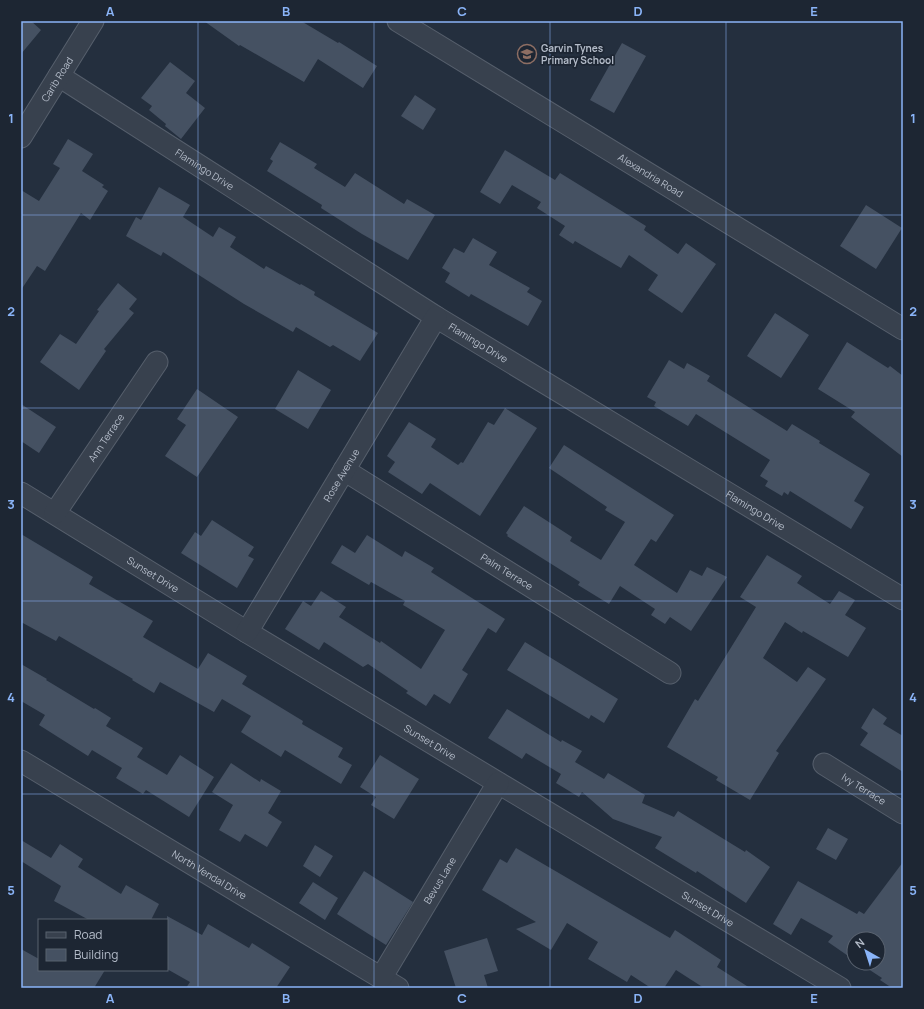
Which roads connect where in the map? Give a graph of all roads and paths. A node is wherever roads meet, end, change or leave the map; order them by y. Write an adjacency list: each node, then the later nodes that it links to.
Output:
1 (93, 21): 3 (street, Carib Road)
2 (398, 21): 6 (street, Alexandria Road)
3 (59, 76): 4 (street, Carib Road); 5 (street, Flamingo Drive)
4 (21, 137)
5 (436, 317): 8 (street, Rose Avenue); 11 (street, Flamingo Drive)
6 (903, 328)
7 (157, 362): 10 (street, Ann Terrace)
8 (344, 470): 12 (street, Rose Avenue); 13 (street, Palm Terrace)
9 (21, 493): 10 (street, Sunset Drive)
10 (55, 513): 12 (street, Sunset Drive)
11 (903, 599)
12 (247, 632): 16 (street, Sunset Drive)
13 (670, 673)
14 (21, 761): 18 (street, North Vendal Drive)
15 (824, 764): 17 (street, Ivy Terrace)
16 (498, 783): 18 (street, Bevus Lane); 19 (street, Sunset Drive)
17 (903, 813)
18 (390, 983)
19 (840, 988)

